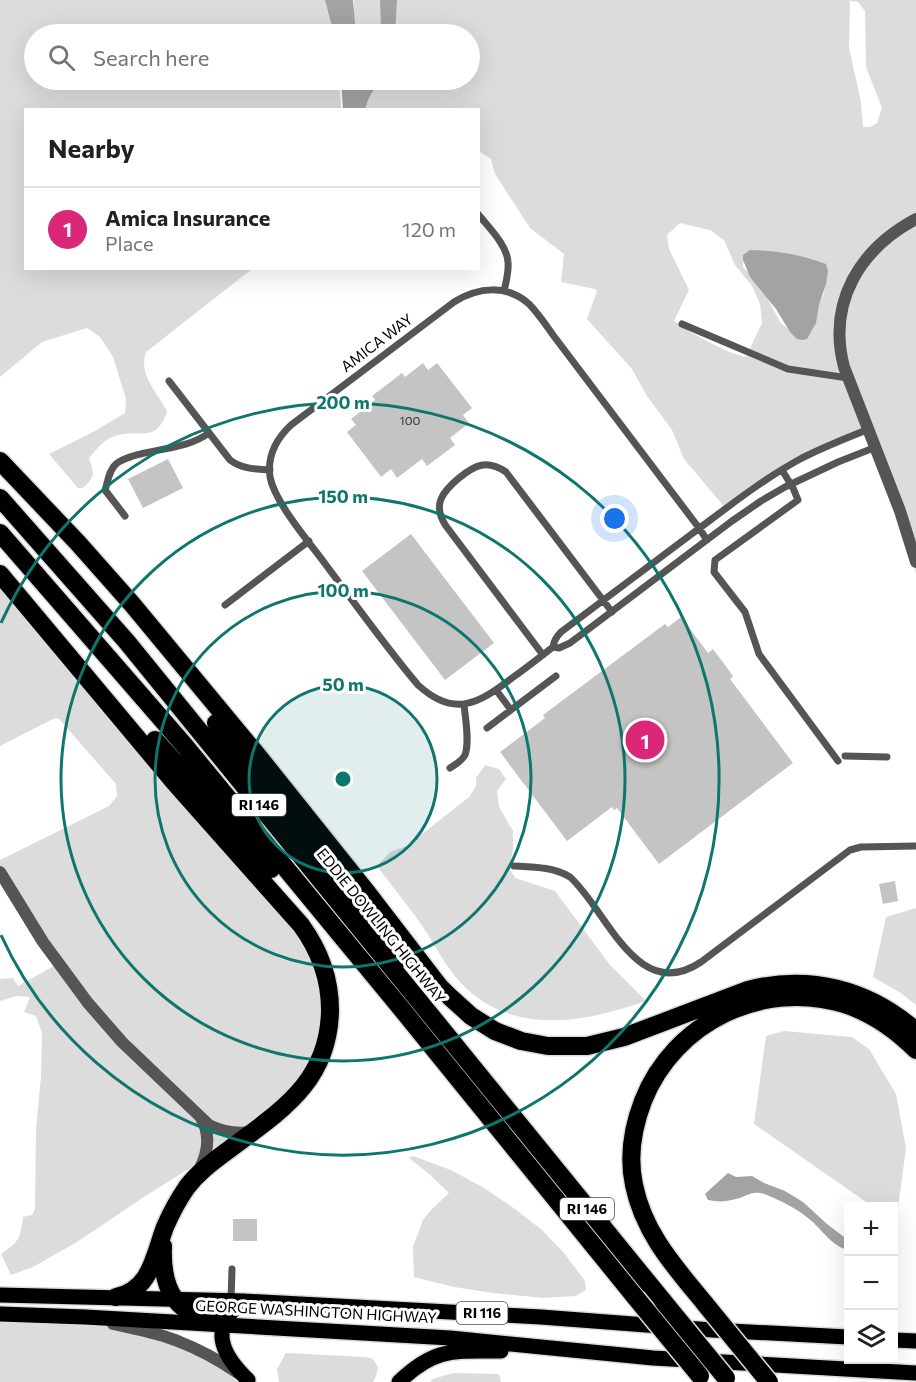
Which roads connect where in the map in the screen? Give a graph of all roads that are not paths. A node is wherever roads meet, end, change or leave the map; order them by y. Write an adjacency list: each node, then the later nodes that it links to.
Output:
1 (480, 217): 3 (lane)
2 (916, 219): 5 (street)
3 (504, 291): 11 (lane, AMICA WAY); 17 (lane)
4 (682, 324): 5 (lane)
5 (848, 378): 7 (street)
6 (169, 381): 8 (lane)
7 (869, 429): 9 (street); 12 (lane)
8 (209, 433): 11 (lane); 16 (lane)
9 (876, 447): 13 (lane); 21 (street)
10 (0, 461): 15 (highway)
11 (270, 470): 20 (lane, AMICA WAY)
12 (782, 470): 13 (lane); 17 (lane)
13 (791, 484): 19 (lane); 33 (lane)
14 (0, 498): 41 (highway, EDDIE DOWLING HIGHWAY / RI 146)
15 (36, 499): 39 (highway); 41 (highway)
16 (125, 516)
17 (699, 528): 19 (lane); 23 (lane)
18 (0, 532): 38 (highway, RI 146)
19 (707, 540): 25 (lane)
20 (309, 542): 24 (lane); 30 (lane, AMICA WAY)
21 (916, 562)
22 (0, 572): 38 (highway); 43 (highway)
23 (603, 600): 25 (lane); 26 (lane); 27 (lane)
24 (225, 605)
25 (612, 612): 26 (lane)
26 (553, 647): 27 (lane)
27 (543, 655): 29 (lane)
28 (556, 676): 31 (lane)
29 (496, 690): 30 (lane); 31 (lane)
30 (464, 704): 34 (lane)
31 (511, 710): 32 (lane)
32 (487, 728)
33 (887, 757)
34 (450, 768)
35 (916, 846): 36 (lane)
36 (514, 866)
37 (0, 872): 42 (street)
38 (371, 972): 59 (highway, RI 146, bridge)
39 (916, 1031)
40 (916, 1050): 63 (highway, bridge)
41 (512, 1116): 60 (highway, EDDIE DOWLING HIGHWAY / RI 146, bridge)
42 (200, 1117): 43 (street); 44 (street)
43 (255, 1131): 44 (highway)
44 (194, 1179): 45 (highway)
45 (165, 1229): 48 (highway); 49 (highway)
46 (232, 1269): 50 (lane)
47 (0, 1295): 48 (main road, GEORGE WASHINGTON HIGHWAY / RI 116)
48 (116, 1297): 49 (main road, GEORGE WASHINGTON HIGHWAY / RI 116)
49 (174, 1298): 50 (main road, GEORGE WASHINGTON HIGHWAY / RI 116); 53 (highway)
50 (237, 1300): 53 (main road); 54 (main road, GEORGE WASHINGTON HIGHWAY / RI 116)
51 (0, 1314): 52 (main road, GEORGE WASHINGTON HIGHWAY / RI 116)
52 (85, 1317): 53 (main road, GEORGE WASHINGTON HIGHWAY / RI 116); 61 (street)
53 (224, 1325): 57 (main road, GEORGE WASHINGTON HIGHWAY / RI 116); 61 (main road)
54 (844, 1337)
55 (898, 1340): 56 (main road)
56 (916, 1341)
57 (586, 1351): 58 (main road, GEORGE WASHINGTON HIGHWAY / RI 116); 62 (main road)
58 (916, 1372)
59 (703, 1379)
60 (728, 1380)
61 (249, 1381)
62 (399, 1382)
63 (769, 1382)

